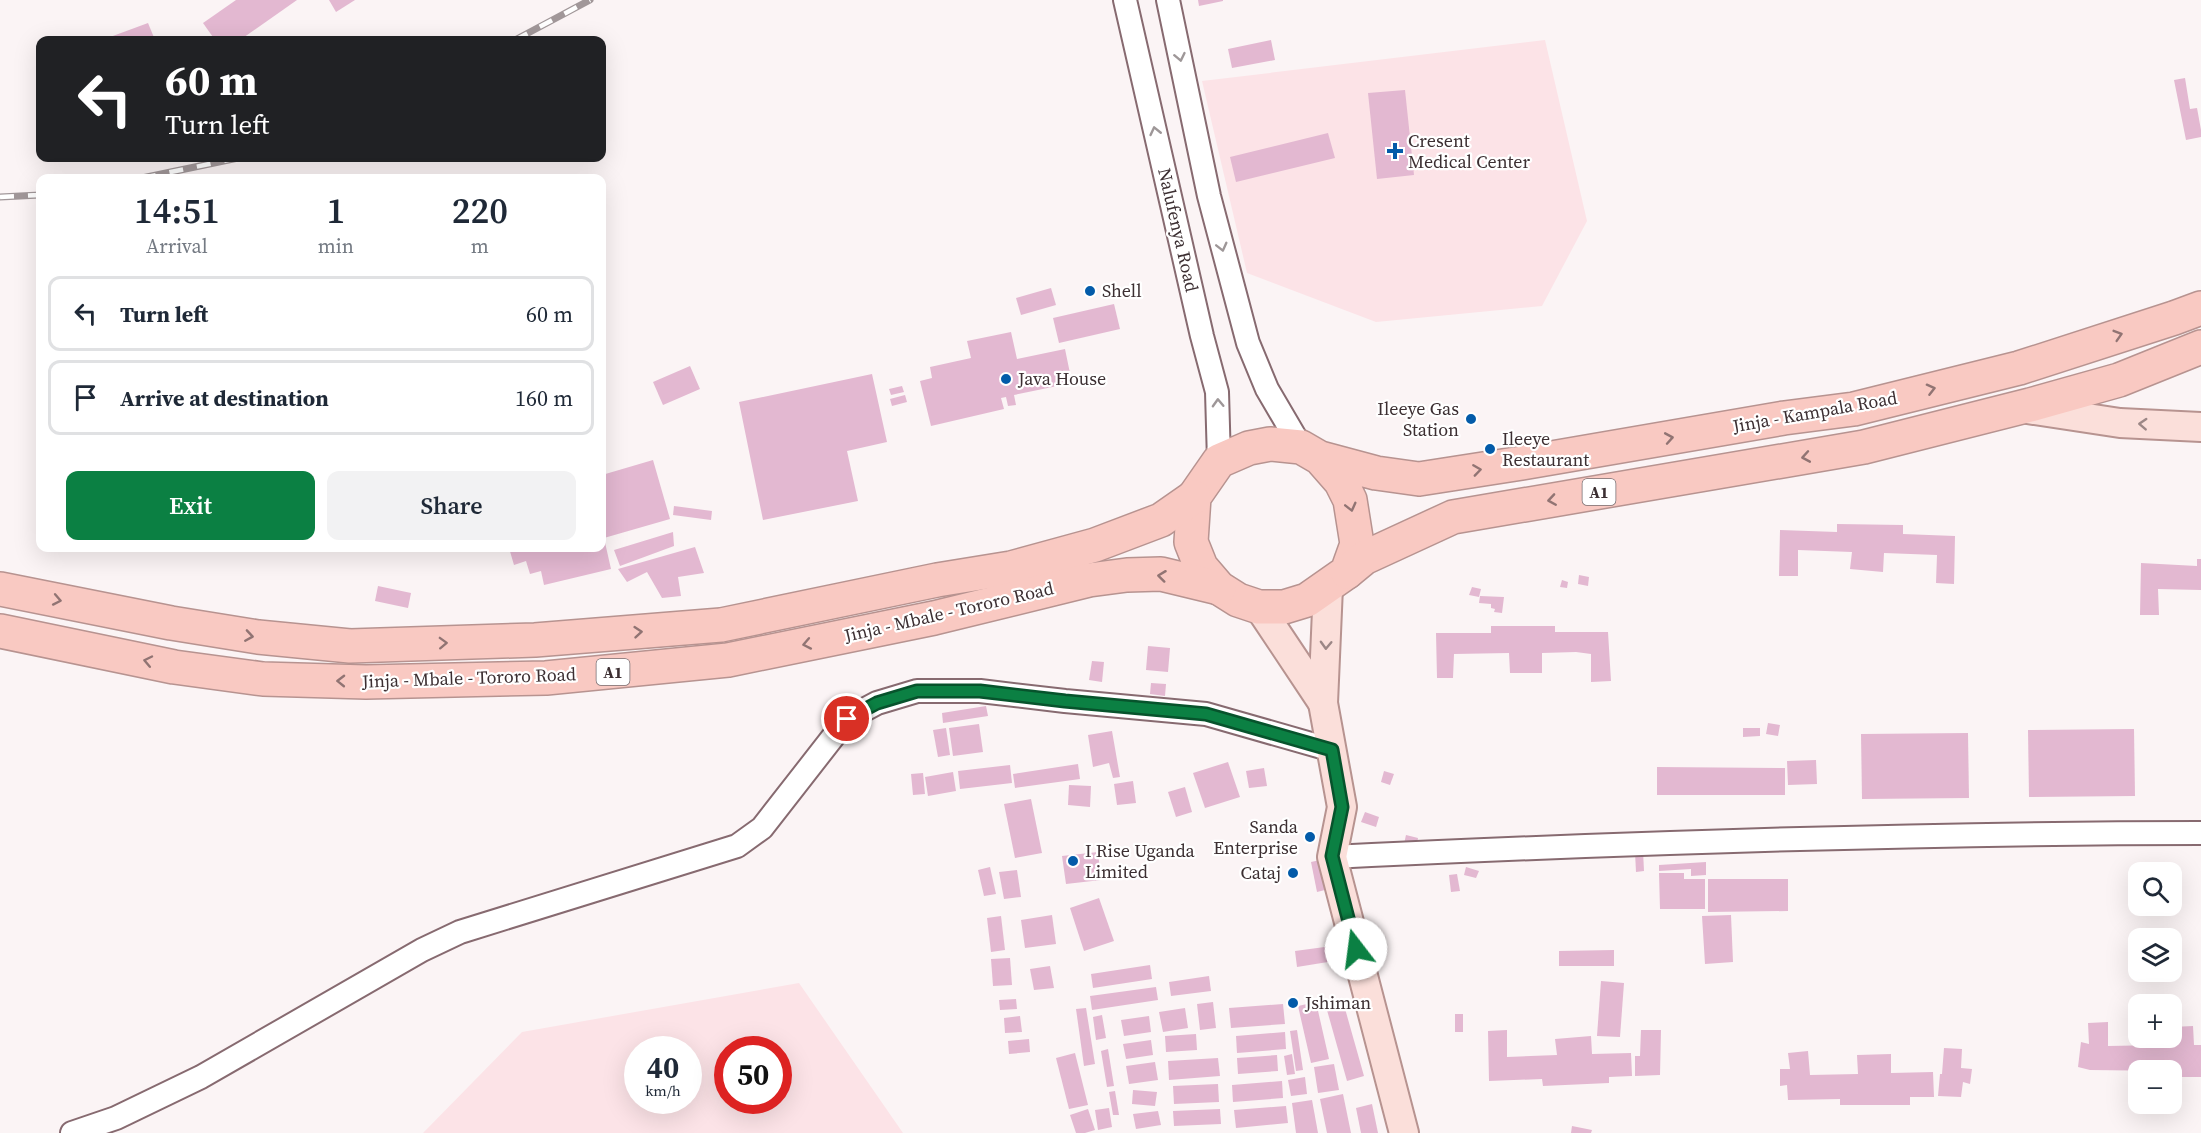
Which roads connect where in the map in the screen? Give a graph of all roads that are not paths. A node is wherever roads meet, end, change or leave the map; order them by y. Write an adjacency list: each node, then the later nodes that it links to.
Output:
1 (1125, 0): 8 (street, Nalufenya Road, one-way to 1)
2 (1168, 0): 7 (street, one-way to 7)
3 (2201, 308): 7 (highway, Jinja - Kampala Road / A1, one-way to 3)
4 (2201, 347): 5 (highway, A1)
5 (2021, 408): 6 (main road, one-way to 5); 10 (highway, A1, one-way to 10)
6 (2201, 427)
7 (1311, 453): 8 (highway, A1); 10 (highway, one-way to 10)
8 (1219, 461): 9 (highway, A1)
9 (1194, 497): 11 (highway, A1); 12 (highway, Jinja - Mbale - Tororo Road / A1, one-way to 9)
10 (1337, 579): 13 (highway, A1); 15 (main road, one-way to 15)
11 (1219, 588): 13 (highway, A1); 14 (highway, Jinja - Mbale - Tororo Road / A1, one-way to 14)
12 (0, 589)
13 (1259, 607): 15 (main road)
14 (0, 631)
15 (1323, 703): 16 (main road)
16 (1332, 750): 18 (main road); 19 (street)
17 (2201, 833): 18 (street)
18 (1332, 856): 20 (main road)
19 (72, 1133)
20 (1404, 1133)

